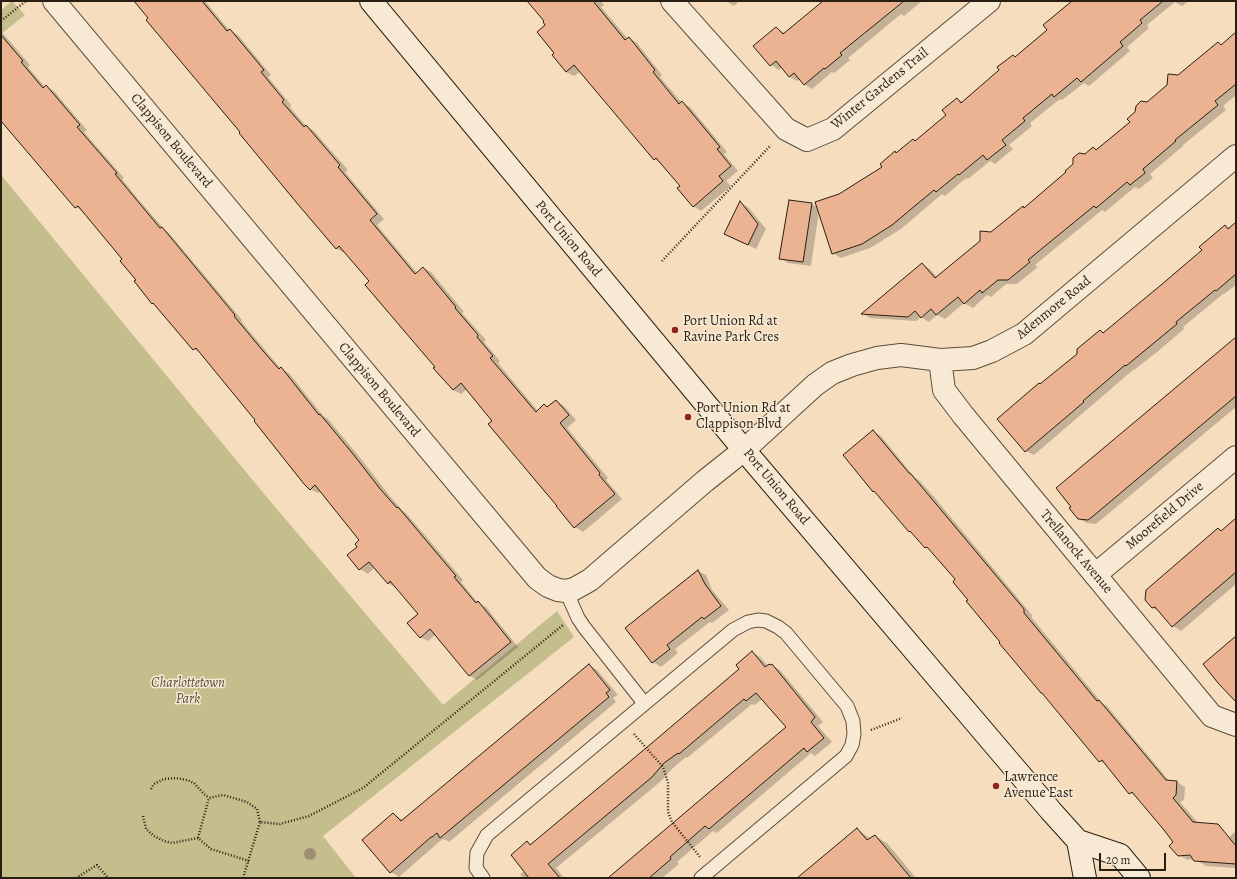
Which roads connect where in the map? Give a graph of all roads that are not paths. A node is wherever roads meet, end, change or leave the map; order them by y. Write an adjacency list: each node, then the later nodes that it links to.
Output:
1 (54, 1): 10 (street, Clappison Boulevard)
2 (371, 1): 7 (street, Port Union Road)
3 (672, 1): 4 (street, Winter Gardens Trail)
4 (989, 1)
5 (1236, 156): 6 (street, Adenmore Road)
6 (940, 360): 7 (street, Adenmore Road); 9 (street, Trellanock Avenue)
7 (744, 450): 10 (street); 13 (street, Port Union Road)
8 (1236, 457): 9 (street, Moorefield Drive)
9 (1095, 575): 12 (street, Trellanock Avenue)
10 (566, 591): 11 (lane)
11 (644, 703): 14 (lane); 15 (lane)
12 (1236, 725)
13 (1078, 841): 16 (street); 17 (street, Port Union Road)
14 (705, 874)
15 (483, 878)
16 (1085, 878)
17 (1139, 878)

